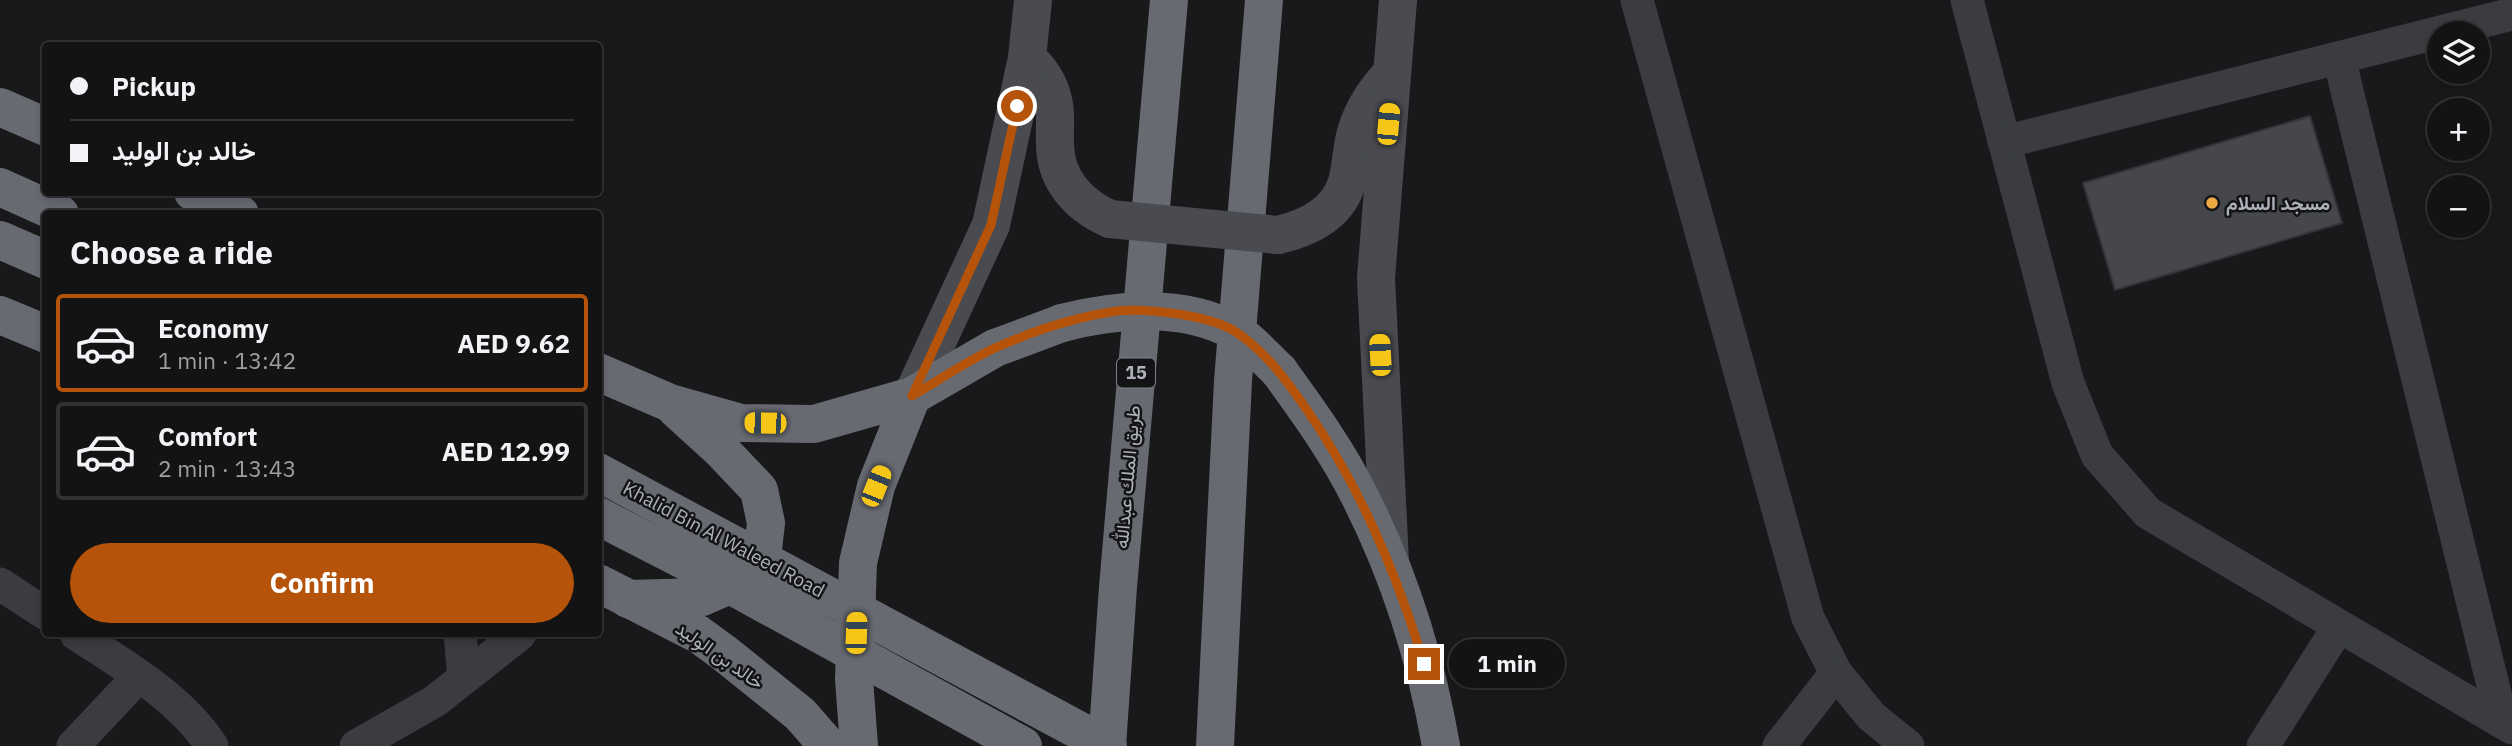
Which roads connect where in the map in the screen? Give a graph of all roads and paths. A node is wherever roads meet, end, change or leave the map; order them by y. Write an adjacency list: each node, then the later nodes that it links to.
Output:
1 (1032, 0): 8 (main road)
2 (1167, 0): 45 (highway, طريق الملك عبدالله / 15)
3 (1264, 0): 46 (highway)
4 (1398, 0): 10 (main road)
5 (1637, 0): 35 (street)
6 (1966, 0): 13 (street)
7 (2512, 14): 9 (street)
8 (1027, 58): 10 (main road, bridge); 23 (main road)
9 (2339, 58): 13 (street); 38 (street)
10 (1392, 72): 27 (main road)
11 (0, 107): 12 (highway)
12 (42, 125)
13 (2004, 142): 31 (street)
14 (0, 187): 16 (highway)
15 (202, 196): 17 (highway)
16 (51, 210)
17 (231, 210)
18 (0, 240): 19 (highway)
19 (42, 258)
20 (0, 315): 21 (highway)
21 (42, 332)
22 (602, 374): 24 (highway)
23 (912, 396): 24 (highway); 27 (highway, bridge); 43 (highway)
24 (670, 403): 29 (highway)
25 (602, 474): 45 (highway, Khalid Bin Al Waleed Road, bridge)
26 (602, 518): 44 (highway, Khalid Bin Al Waleed Road, bridge)
27 (1390, 562): 47 (highway)
28 (0, 584): 30 (street)
29 (613, 591): 42 (highway, خالد بن الوليد)
30 (42, 611)
31 (2339, 626): 38 (street); 50 (street)
32 (80, 637): 36 (street)
33 (460, 637): 37 (street)
34 (516, 637): 37 (street)
35 (1836, 673): 48 (street); 49 (street)
36 (139, 676): 39 (street); 40 (street)
37 (464, 678): 41 (street)
38 (2507, 725)
39 (73, 746)
40 (212, 746)
41 (356, 746)
42 (828, 746)
43 (859, 746)
44 (1023, 746)
45 (1108, 746)
46 (1215, 746)
47 (1441, 746)
48 (1779, 746)
49 (1908, 746)
50 (2263, 746)

